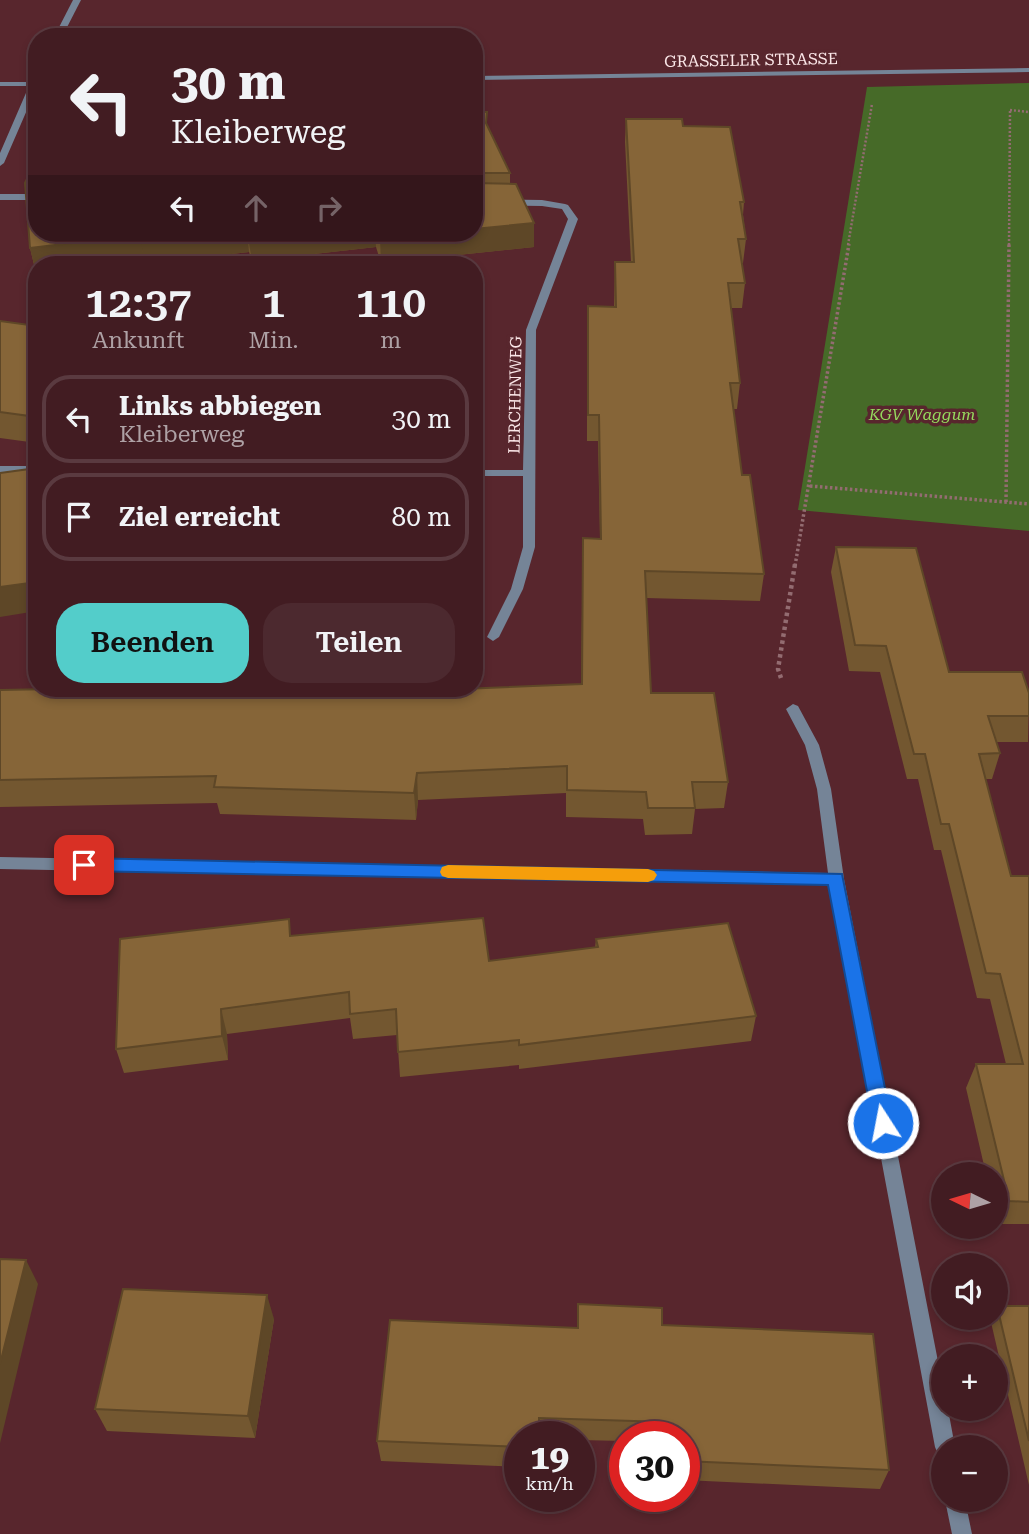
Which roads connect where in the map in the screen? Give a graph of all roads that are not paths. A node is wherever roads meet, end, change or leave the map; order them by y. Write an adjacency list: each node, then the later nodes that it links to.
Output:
1 (77, 0): 2 (street)
2 (63, 28)
3 (1029, 70): 4 (street, GRASSELER STRASSE)
4 (483, 78)
5 (28, 82): 6 (street)
6 (0, 84)
7 (28, 100): 8 (street)
8 (0, 163)
9 (0, 197): 10 (street)
10 (28, 197)
11 (483, 202): 15 (street, LERCHENWEG)
12 (0, 469): 13 (street)
13 (28, 469)
14 (483, 473): 15 (street, LERCHENWEG)
15 (529, 473): 16 (street, LERCHENWEG)
16 (493, 637)
17 (793, 709): 19 (street)
18 (0, 863): 19 (street)
19 (836, 879): 20 (street)
20 (943, 1435)
21 (957, 1512): 22 (street)
22 (962, 1534)

